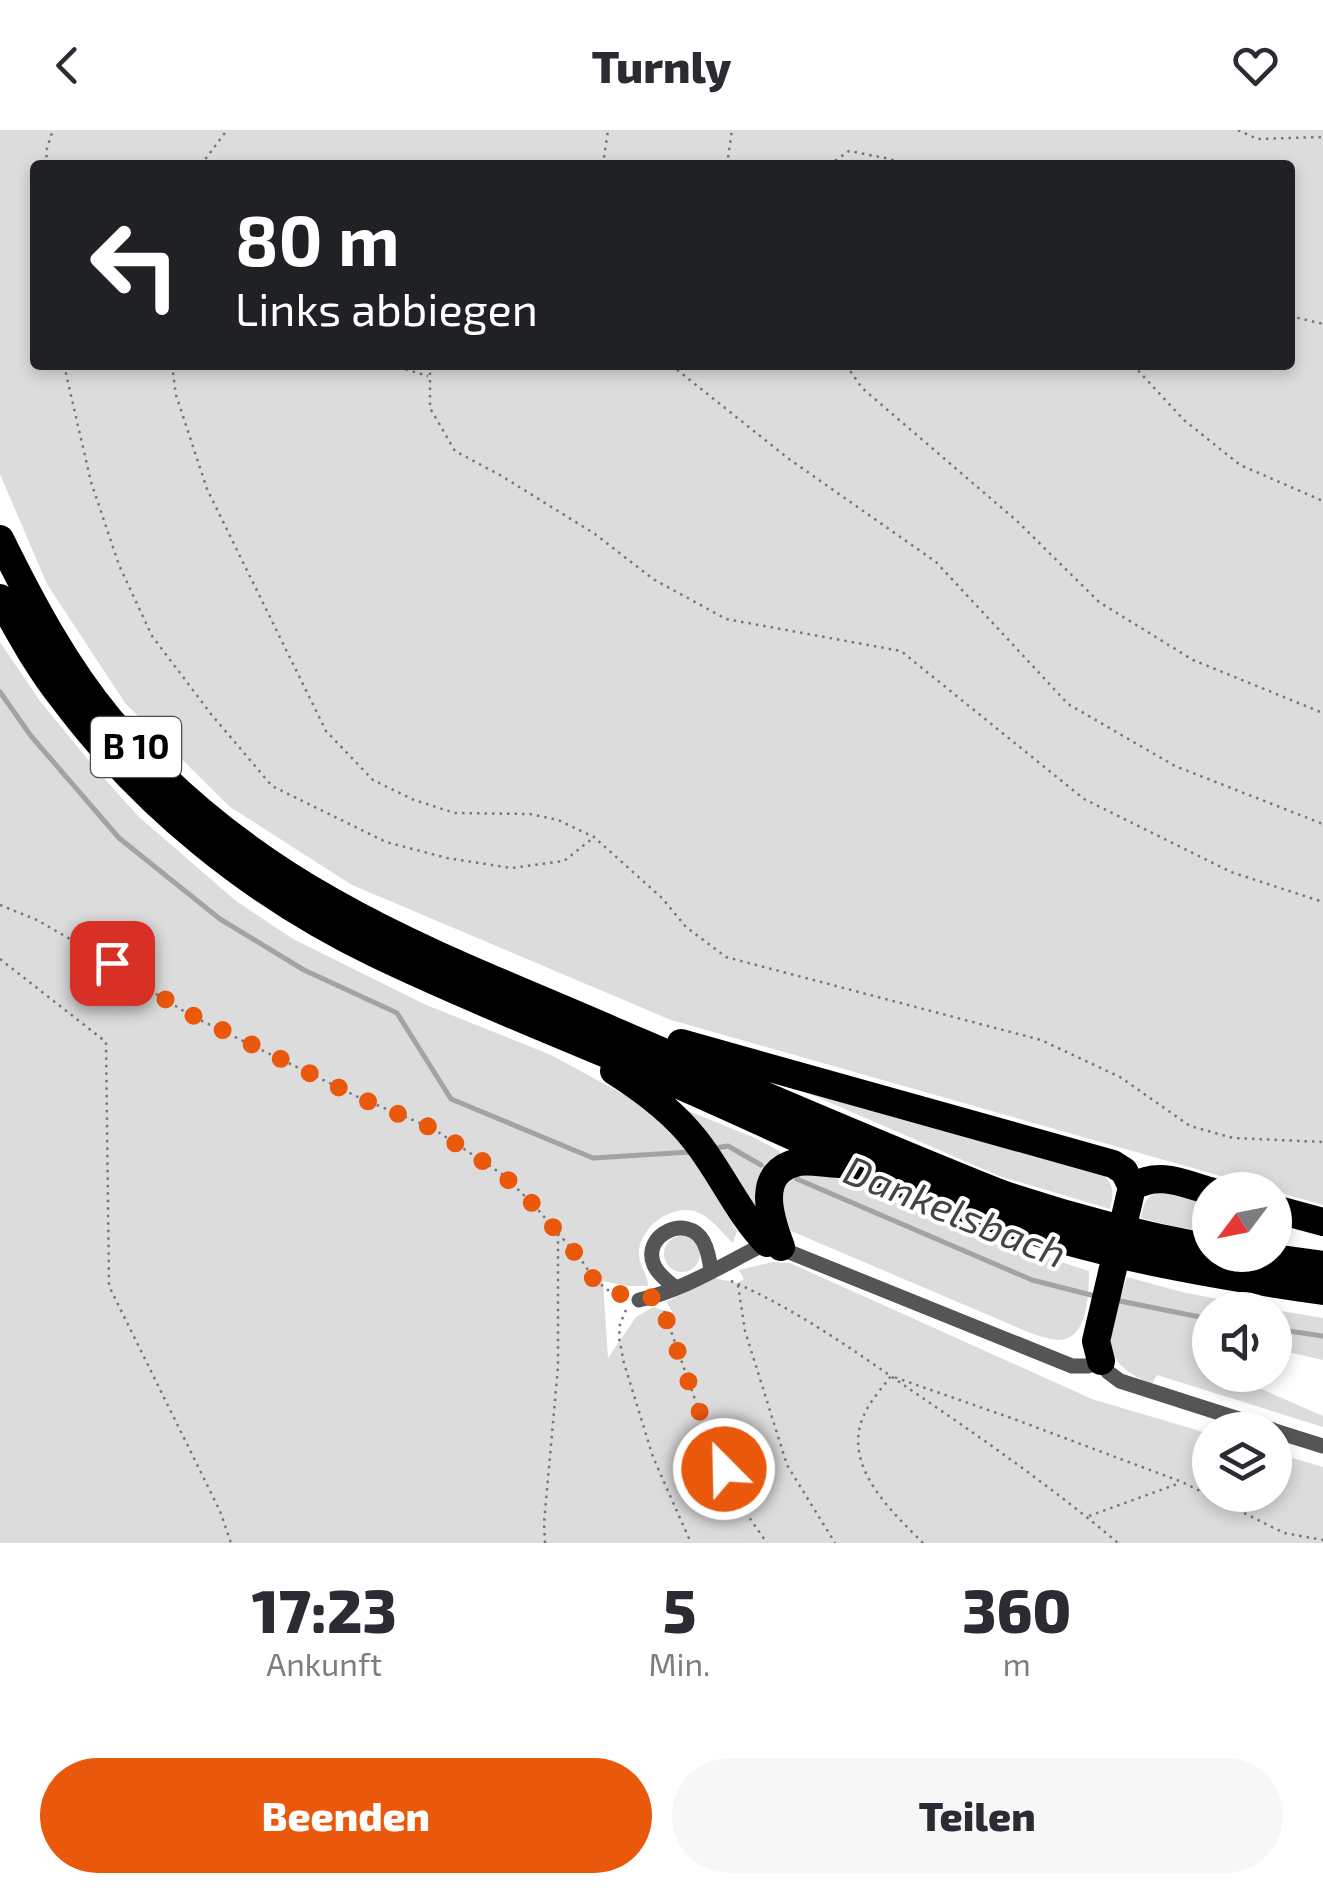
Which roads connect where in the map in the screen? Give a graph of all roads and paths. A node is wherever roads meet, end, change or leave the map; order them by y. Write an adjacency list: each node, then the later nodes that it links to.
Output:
1 (52, 130): 7 (path)
2 (227, 130): 8 (path)
3 (608, 130): 9 (path)
4 (732, 130): 10 (path)
5 (1238, 130): 6 (path)
6 (1323, 136)
7 (47, 160)
8 (206, 160)
9 (604, 160)
10 (728, 160)
11 (836, 160): 12 (path)
12 (892, 160)
13 (1295, 317): 14 (path)
14 (1323, 324)
15 (65, 370): 28 (path)
16 (173, 370): 28 (path)
17 (407, 370): 22 (path)
18 (430, 370): 22 (path)
19 (677, 370): 27 (path)
20 (849, 370): 26 (path)
21 (1138, 370): 23 (path)
22 (430, 377): 29 (path)
23 (1323, 501)
24 (0, 539): 32 (highway, B 10)
25 (0, 598): 32 (highway, B 10)
26 (1323, 713)
27 (1323, 824)
28 (594, 837): 33 (path)
29 (1323, 902)
30 (0, 906): 39 (path)
31 (0, 959): 59 (path)
32 (558, 1020): 34 (highway, B 10); 36 (highway); 40 (highway, B 10); 41 (highway)
33 (1323, 1142)
34 (857, 1164): 41 (highway); 47 (highway, B 10)
35 (1192, 1187): 36 (highway)
36 (1131, 1194): 51 (highway)
37 (1292, 1214): 38 (highway)
38 (1323, 1222)
39 (558, 1233): 49 (path); 60 (path)
40 (1192, 1244)
41 (774, 1245): 44 (street); 51 (street)
42 (1292, 1261): 43 (highway)
43 (1323, 1266)
44 (711, 1272): 45 (path); 46 (street); 46 (street)
45 (738, 1283): 52 (path); 63 (path)
46 (676, 1288): 48 (street)
47 (1323, 1291)
48 (658, 1296): 49 (street); 62 (path)
49 (639, 1300)
50 (624, 1312): 61 (path)
51 (1100, 1361): 53 (street)
52 (891, 1376): 56 (path); 57 (path); 64 (path)
53 (1217, 1412)
54 (1292, 1436): 55 (street)
55 (1323, 1446)
56 (1182, 1482): 57 (path); 58 (path)
57 (1087, 1517): 65 (path)
58 (1323, 1540)
59 (231, 1543)
60 (544, 1543)
61 (691, 1543)
62 (767, 1543)
63 (835, 1543)
64 (923, 1543)
65 (1118, 1543)

